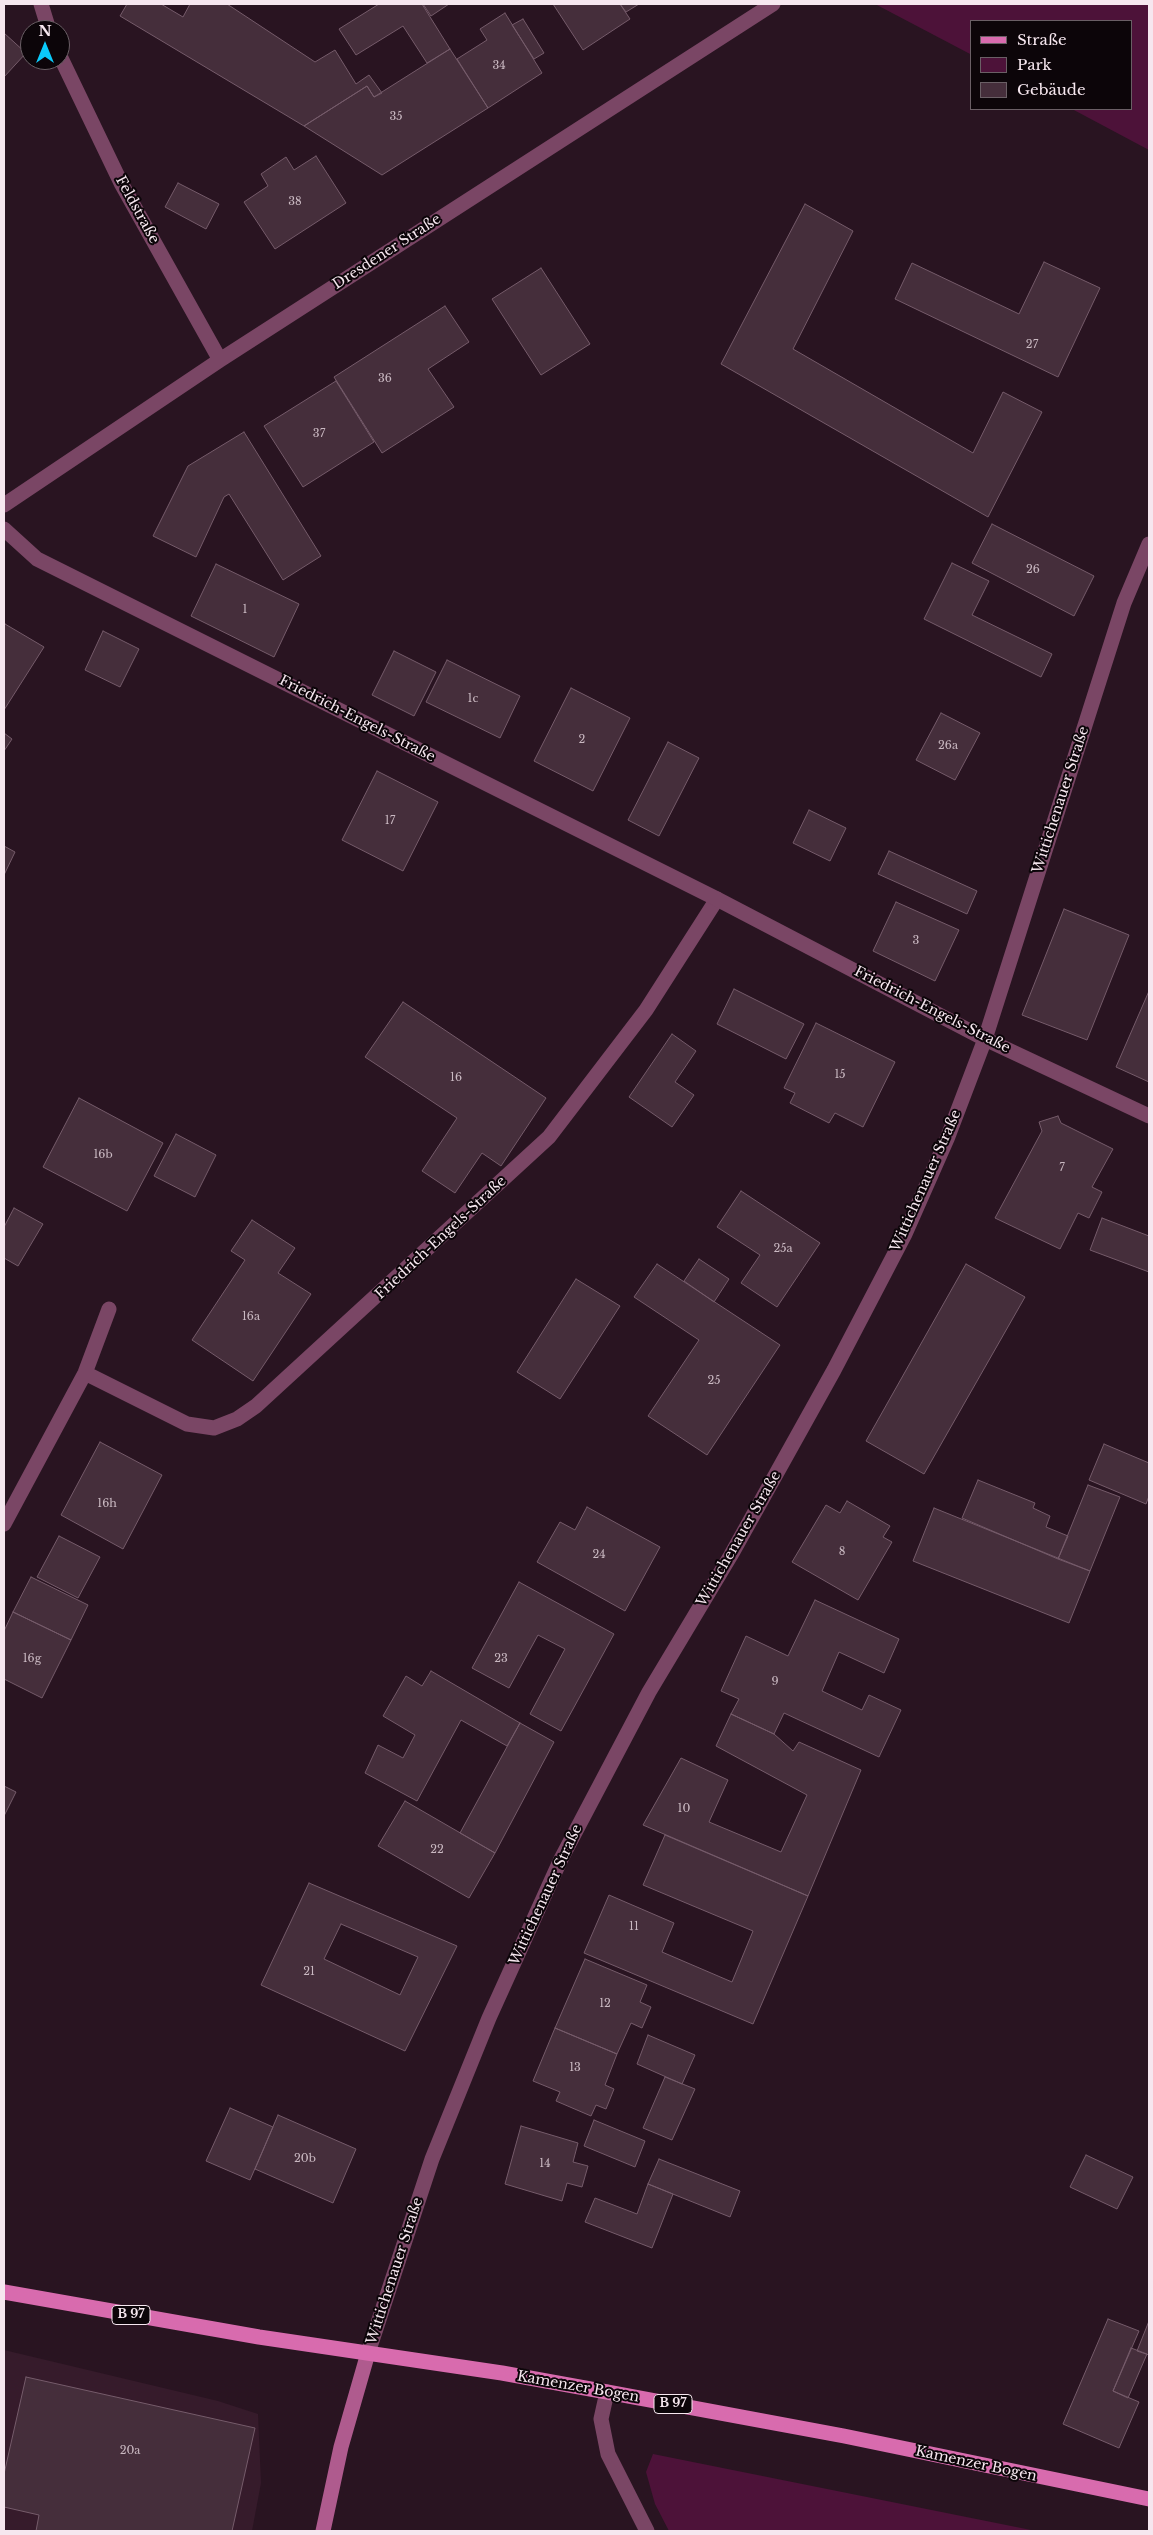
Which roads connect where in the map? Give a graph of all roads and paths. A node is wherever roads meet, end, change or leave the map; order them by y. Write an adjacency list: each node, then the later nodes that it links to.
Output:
1 (41, 4): 3 (street)
2 (773, 4): 5 (street, Dresdener Straße)
3 (46, 20)
4 (67, 70): 5 (street, Feldstraße)
5 (220, 360): 6 (street, Dresdener Straße)
6 (4, 505)
7 (4, 529): 9 (street, Friedrich-Engels-Straße)
8 (1149, 544): 10 (street, Wittichenauer Straße)
9 (717, 899): 10 (street, Friedrich-Engels-Straße); 13 (street, Friedrich-Engels-Straße)
10 (985, 1039): 11 (street, Friedrich-Engels-Straße); 16 (street, Wittichenauer Straße)
11 (1149, 1116)
12 (109, 1310): 13 (street)
13 (85, 1373): 14 (street)
14 (4, 1524)
15 (4, 2292): 16 (main road, Kamenzer Bogen / B 97)
16 (368, 2353): 17 (main road, Kamenzer Bogen / B 97); 19 (main road, Wittichenauer Straße)
17 (606, 2392): 18 (main road, Kamenzer Bogen / B 97); 20 (street)
18 (1149, 2499)
19 (323, 2531)
20 (647, 2531)

